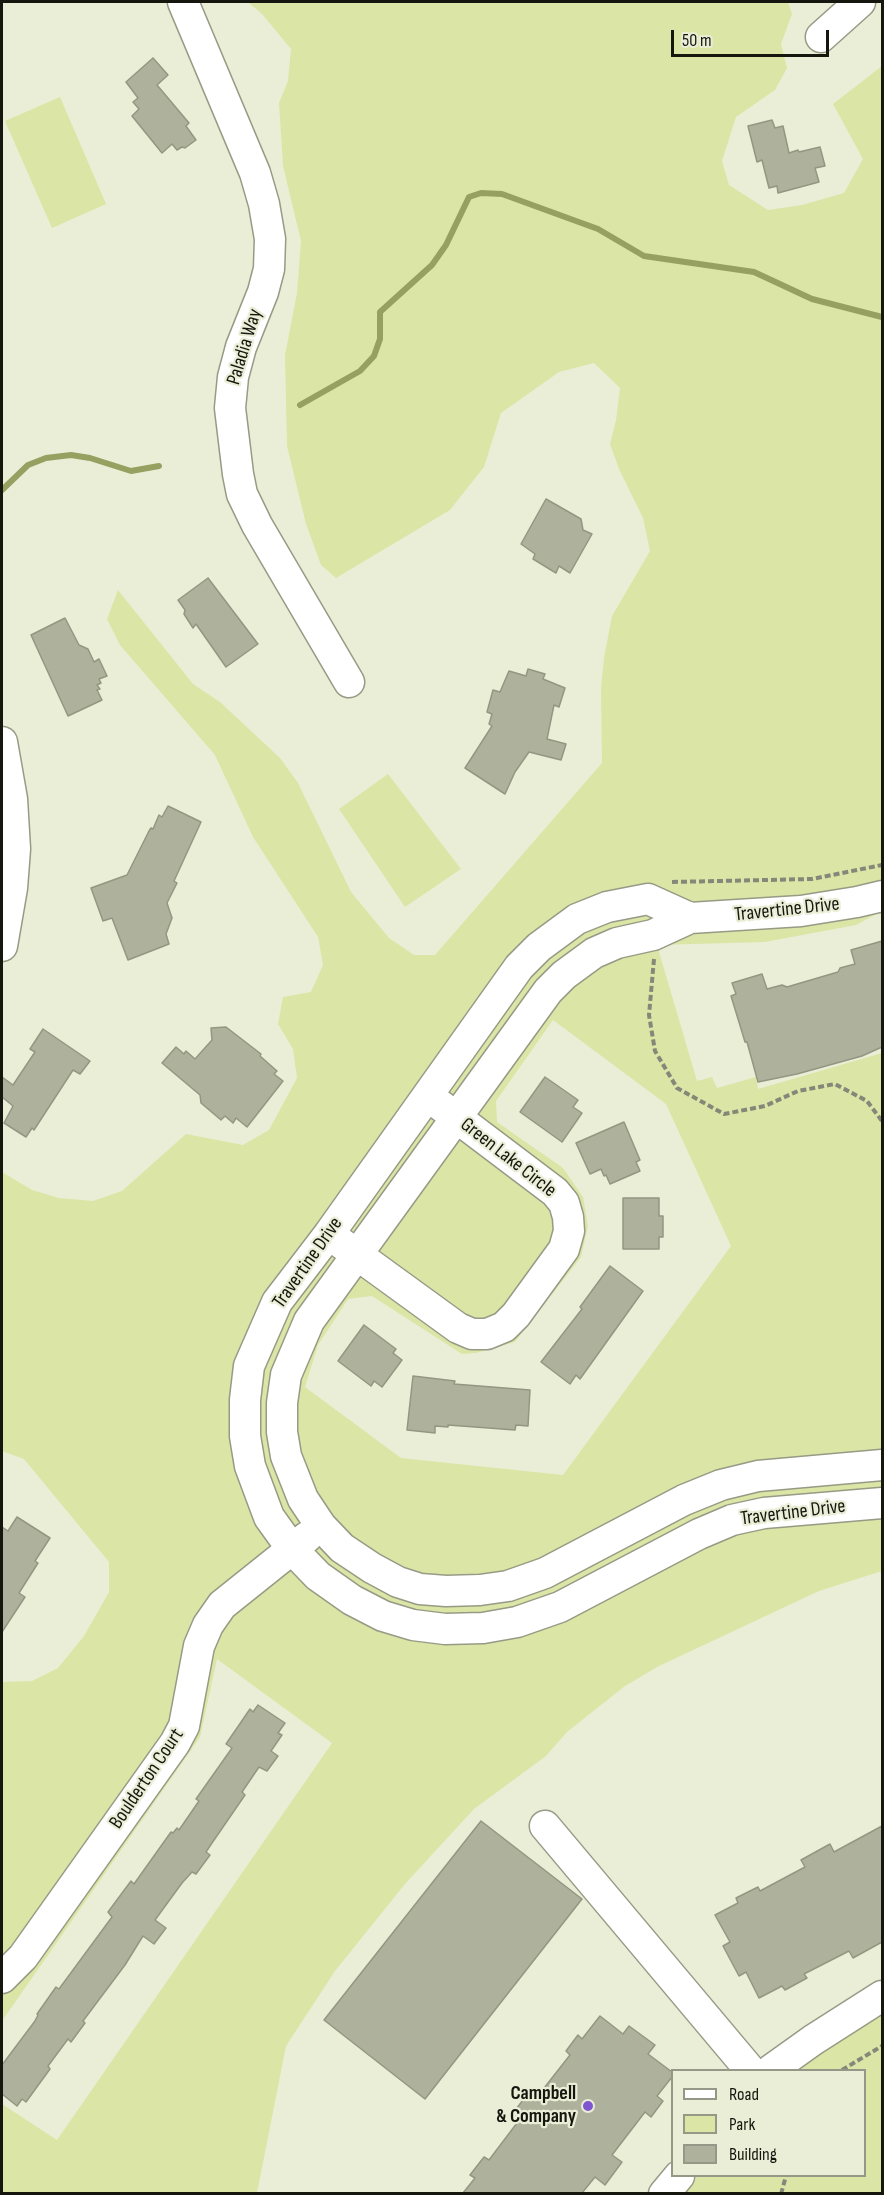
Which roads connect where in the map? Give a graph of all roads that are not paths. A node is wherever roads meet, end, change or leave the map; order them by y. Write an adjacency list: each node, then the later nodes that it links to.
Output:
1 (183, 2): 4 (street, Paladia Way)
2 (860, 2): 3 (street)
3 (821, 37)
4 (349, 682)
5 (2, 742): 8 (street)
6 (882, 896): 7 (street, Travertine Drive)
7 (690, 918): 9 (street, Travertine Drive); 10 (street, Travertine Drive)
8 (2, 946)
9 (427, 1095): 10 (street, Green Lake Circle); 11 (street, Travertine Drive)
10 (456, 1117): 12 (street, Travertine Drive); 12 (street, Green Lake Circle)
11 (329, 1234): 12 (street, Green Lake Circle); 16 (street, Travertine Drive)
12 (357, 1255): 15 (street, Travertine Drive)
13 (882, 1465): 15 (street, Travertine Drive)
14 (882, 1503): 16 (street, Travertine Drive)
15 (321, 1526): 16 (street, Boulderton Court)
16 (292, 1549): 18 (street, Boulderton Court)
17 (545, 1826): 20 (street)
18 (2, 1978)
19 (882, 1996): 21 (street)
20 (749, 2069)
21 (772, 2069)
22 (677, 2177): 23 (street)
23 (664, 2193)

